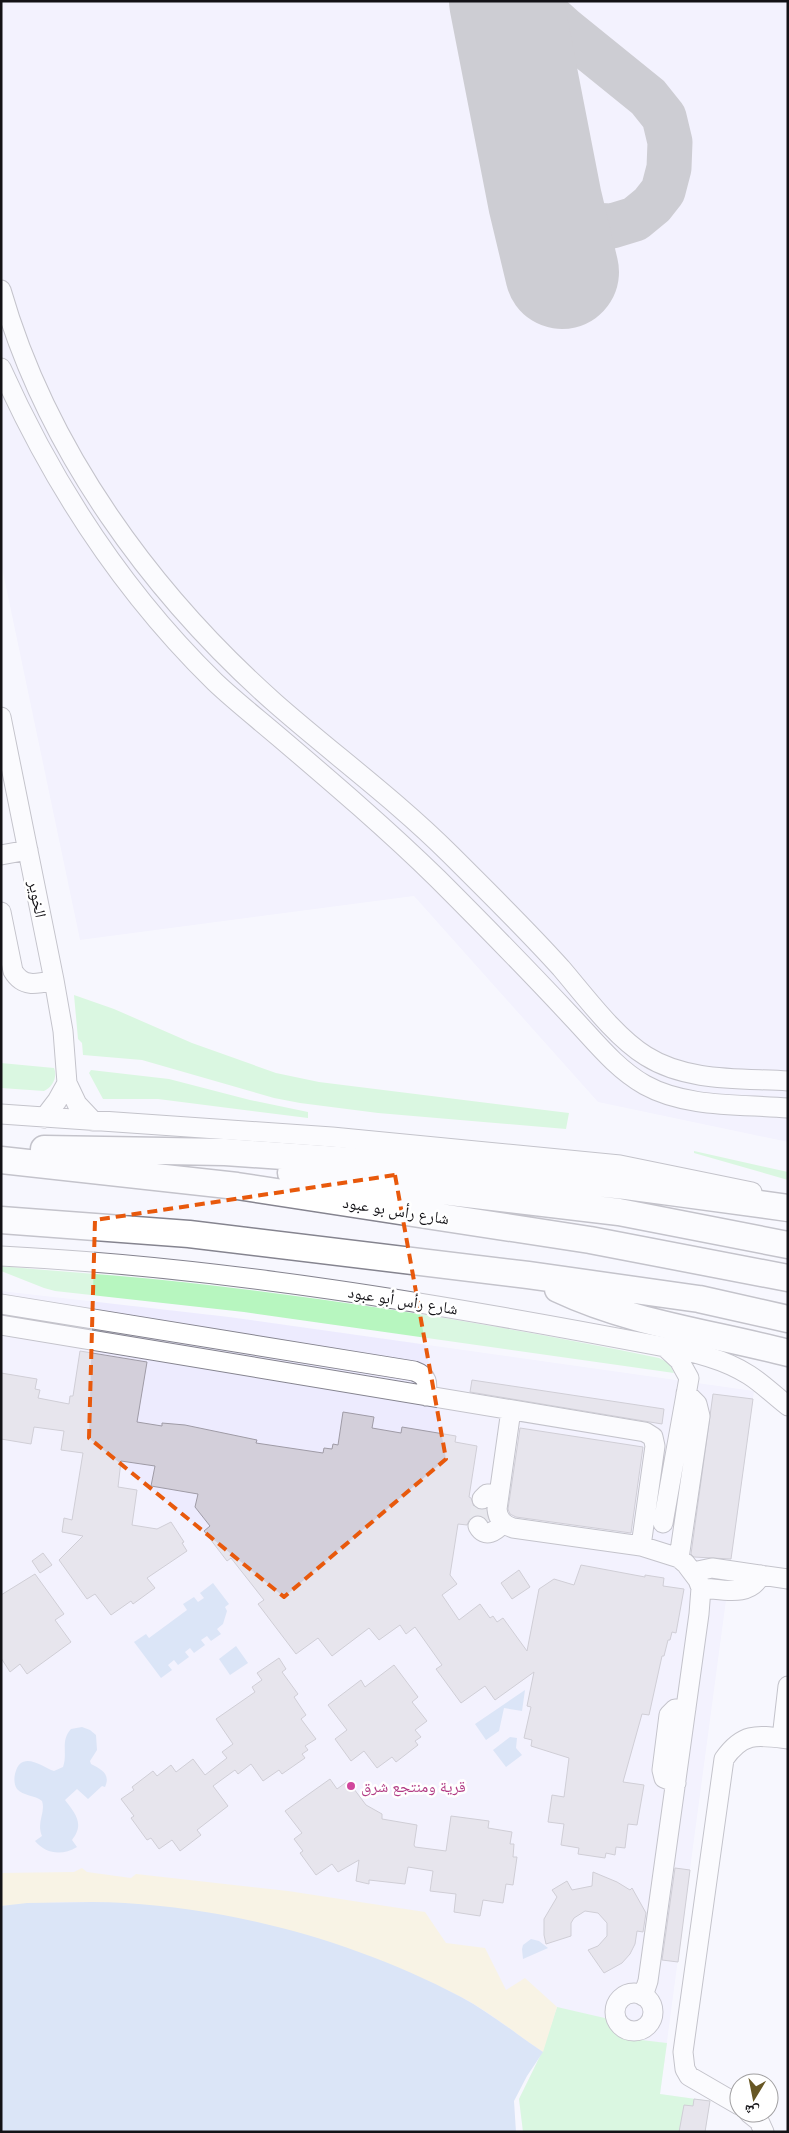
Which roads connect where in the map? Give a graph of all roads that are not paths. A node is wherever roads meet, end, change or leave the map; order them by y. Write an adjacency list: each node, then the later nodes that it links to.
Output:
1 (1, 290): 8 (street)
2 (1, 368): 10 (street)
3 (1, 716): 4 (street, الخوير)
4 (28, 850): 5 (street); 7 (street, الخوير)
5 (1, 855)
6 (1, 912): 7 (street)
7 (54, 980): 9 (street, الخوير)
8 (788, 1081)
9 (68, 1083): 12 (street); 13 (street, الخوير)
10 (788, 1108)
11 (1, 1114): 12 (street)
12 (44, 1118): 13 (street)
13 (93, 1121): 17 (street)
14 (77, 1150): 15 (highway); 18 (highway); 22 (highway)
15 (1, 1156)
16 (1, 1160): 25 (highway, شارع رأس بو عبود)
17 (788, 1200)
18 (788, 1208)
19 (1, 1220): 20 (highway)
20 (189, 1234): 21 (highway); 24 (highway)
21 (1, 1237)
22 (788, 1244)
23 (1, 1256): 30 (street, شارع رأس أبو عبود)
24 (528, 1275): 27 (highway); 32 (highway)
25 (788, 1278)
26 (1, 1304): 29 (street)
27 (788, 1319)
28 (1, 1325): 31 (street)
29 (170, 1331): 31 (street); 35 (street)
30 (665, 1346): 33 (street, شارع رأس أبو عبود); 34 (street)
31 (166, 1352): 35 (street)
32 (788, 1353)
33 (730, 1364): 34 (street); 36 (street, شارع رأس أبو عبود)
34 (687, 1385): 39 (street); 42 (street)
35 (426, 1396): 37 (street)
36 (788, 1406)
37 (511, 1410): 38 (street); 41 (street)
38 (503, 1523): 40 (street); 41 (street)
39 (664, 1523)
40 (478, 1526)
41 (641, 1546): 42 (street)
42 (679, 1558): 44 (street)
43 (788, 1579): 44 (street)
44 (697, 1580): 47 (street)
45 (788, 1686): 46 (street)
46 (785, 1739): 48 (street)
47 (643, 1996)
48 (729, 2100)

